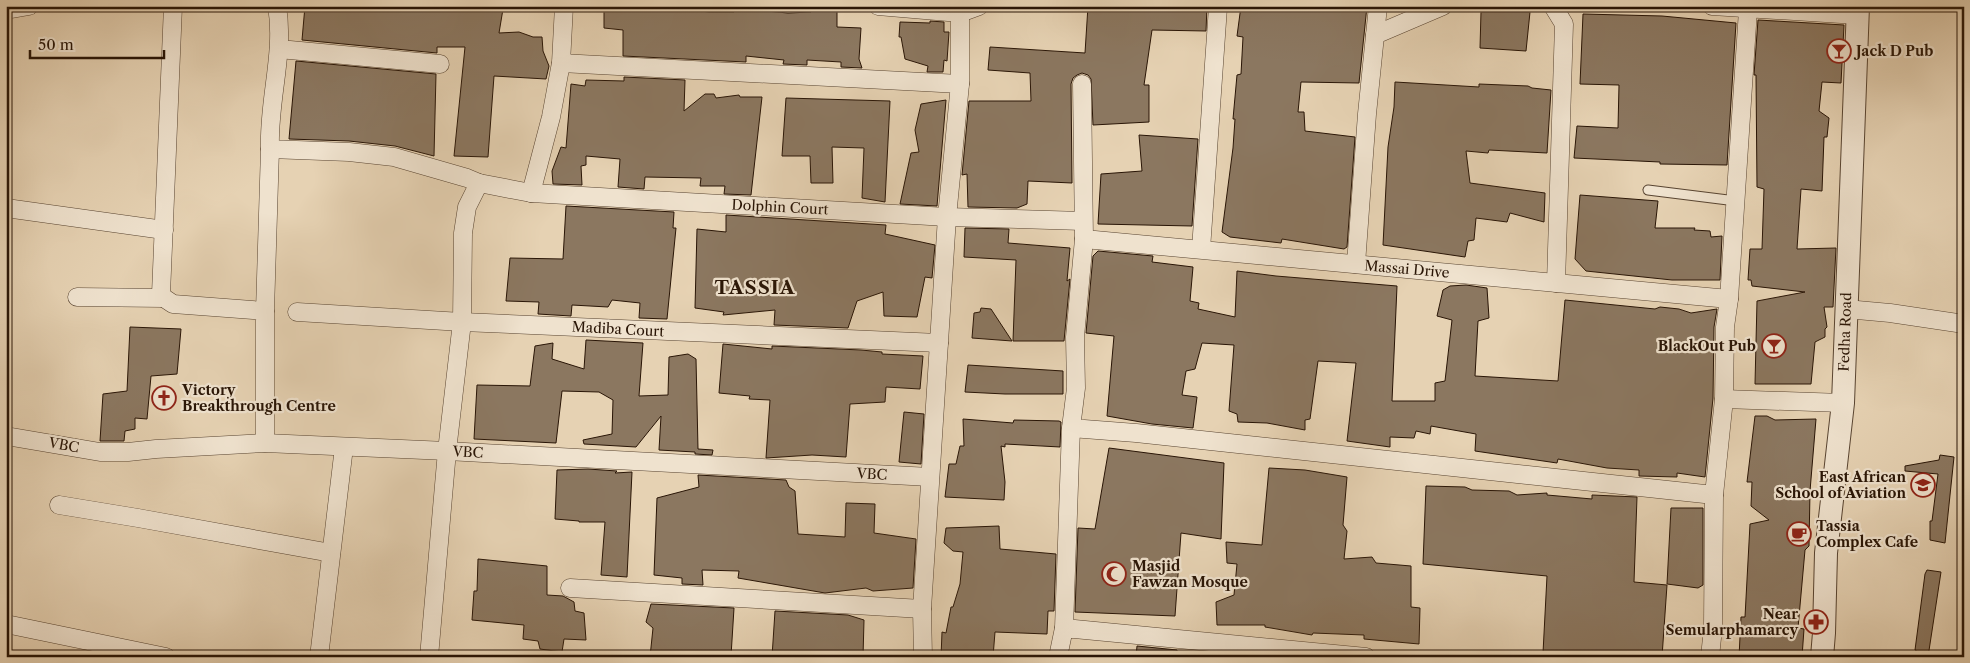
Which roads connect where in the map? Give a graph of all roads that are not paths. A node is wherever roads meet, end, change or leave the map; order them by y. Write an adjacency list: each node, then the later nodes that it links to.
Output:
1 (29, 6): 13 (street)
2 (173, 6): 30 (street)
3 (277, 6): 17 (street)
4 (564, 6): 18 (street)
5 (878, 6): 15 (street)
6 (979, 6): 15 (street)
7 (1378, 6): 16 (street)
8 (1443, 6): 16 (street)
9 (1553, 6): 34 (street)
10 (1712, 6): 12 (street)
11 (1218, 7): 32 (street)
12 (1756, 9): 14 (street); 26 (street)
13 (6, 10)
14 (1857, 11): 38 (street, Fedha Road)
15 (960, 13): 20 (street)
16 (1375, 34): 33 (street)
17 (279, 49): 19 (street); 22 (street)
18 (561, 63): 20 (street); 25 (street)
19 (440, 64)
20 (960, 84): 28 (street)
21 (1082, 84): 29 (street)
22 (270, 149): 23 (street, Dolphin Court); 39 (street)
23 (479, 183): 25 (street, Dolphin Court); 41 (street)
24 (1648, 190): 26 (lane)
25 (531, 194): 28 (street, Dolphin Court)
26 (1736, 201): 37 (street)
27 (6, 208): 30 (street)
28 (947, 217): 29 (street, Dolphin Court); 43 (street)
29 (1083, 220): 31 (street)
30 (164, 230): 36 (street)
31 (1084, 239): 32 (street, Massai Drive); 46 (street)
32 (1201, 249): 33 (street, Massai Drive)
33 (1356, 264): 34 (street, Massai Drive)
34 (1556, 283): 37 (street, Massai Drive)
35 (77, 297): 36 (street)
36 (164, 298): 39 (street)
37 (1729, 299): 44 (street)
38 (1846, 309): 42 (street); 45 (street, Fedha Road)
39 (264, 311): 48 (street)
40 (297, 312): 41 (street, Madiba Court)
41 (462, 322): 43 (street, Madiba Court); 50 (street)
42 (1964, 324)
43 (939, 343): 51 (street)
44 (1724, 399): 45 (street); 52 (street)
45 (1843, 403): 66 (street, Fedha Road)
46 (1072, 428): 52 (street); 58 (street)
47 (6, 436): 48 (street, VBC)
48 (265, 443): 49 (street, VBC)
49 (344, 447): 50 (street, VBC); 54 (street)
50 (447, 451): 51 (street, VBC); 61 (street)
51 (930, 477): 56 (street)
52 (1714, 495): 65 (street)
53 (59, 505): 54 (street)
54 (332, 553): 60 (street)
55 (570, 588): 56 (street)
56 (922, 609): 62 (street)
57 (6, 624): 59 (street)
58 (1064, 628): 63 (street); 64 (street)
59 (166, 657)
60 (319, 657)
61 (429, 657)
62 (923, 657)
63 (1058, 657)
64 (1366, 657)
65 (1710, 657)
66 (1822, 657)

